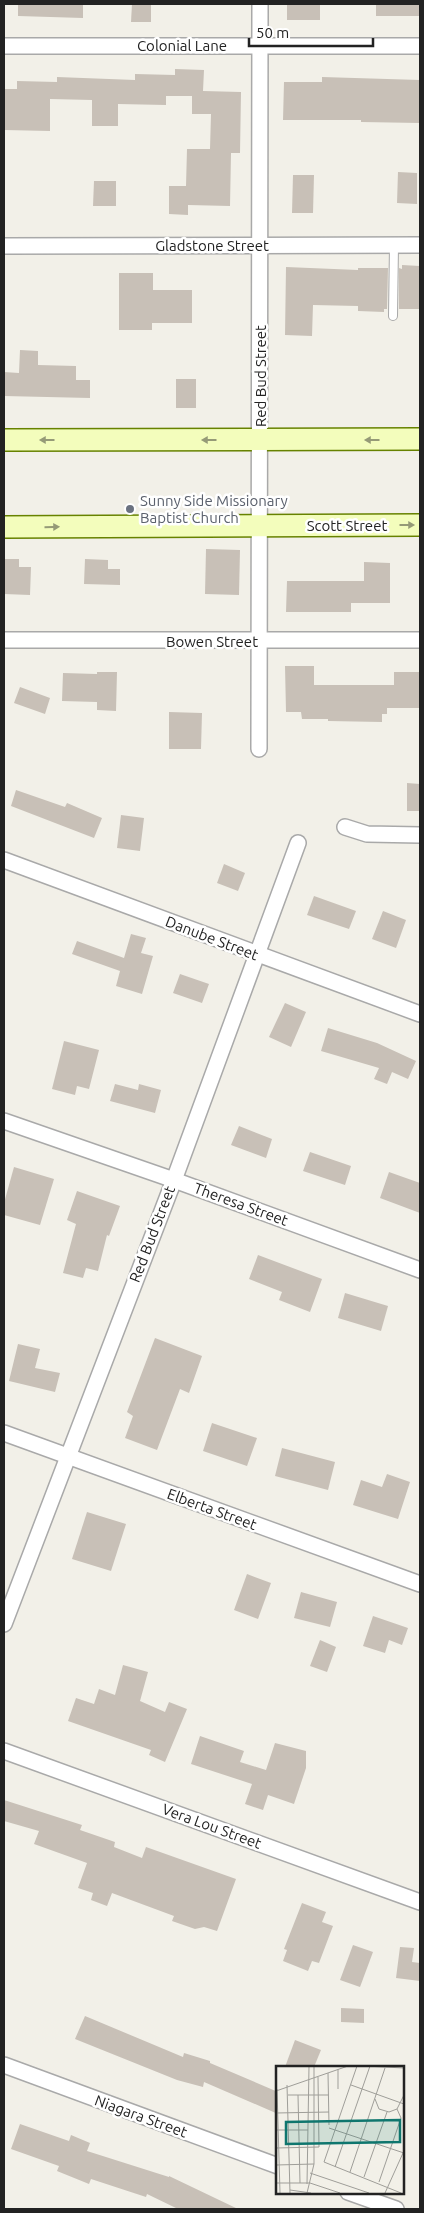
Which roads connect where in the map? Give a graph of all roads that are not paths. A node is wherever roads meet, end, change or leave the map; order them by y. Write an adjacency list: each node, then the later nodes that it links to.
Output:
1 (260, 4): 2 (street, Red Bud Street)
2 (260, 45): 3 (street, Colonial Lane); 4 (street, Colonial Lane); 5 (street, Red Bud Street)
3 (4, 46)
4 (420, 46)
5 (260, 245): 6 (street, Gladstone Street); 8 (street, Gladstone Street); 12 (street, Red Bud Street)
6 (394, 245): 7 (street, Gladstone Street); 9 (lane)
7 (420, 245)
8 (4, 246)
9 (393, 316)
10 (420, 439): 12 (main road, one-way to 12)
11 (4, 440): 12 (main road, one-way to 11)
12 (260, 440): 13 (street, Red Bud Street)
13 (260, 524): 14 (main road, Scott Street, one-way to 14); 15 (main road, Scott Street, one-way to 13); 18 (street, Red Bud Street)
14 (420, 525)
15 (4, 527)
16 (4, 640): 18 (street, Bowen Street)
17 (420, 640): 18 (street, Bowen Street)
18 (259, 641): 19 (street, Red Bud Street)
19 (259, 749)
20 (345, 827): 21 (street)
21 (420, 835)
22 (298, 843): 24 (street, Red Bud Street)
23 (4, 860): 24 (street, Danube Street)
24 (256, 955): 25 (street, Danube Street); 27 (street, Red Bud Street)
25 (420, 1014)
26 (4, 1121): 27 (street, Theresa Street)
27 (174, 1180): 28 (street, Theresa Street); 30 (street, Red Bud Street)
28 (420, 1270)
29 (4, 1433): 30 (street, Elberta Street)
30 (67, 1456): 31 (street, Elberta Street); 32 (street, Red Bud Street)
31 (420, 1584)
32 (4, 1624)
33 (4, 1751): 34 (street, Vera Lou Street)
34 (420, 1902)
35 (4, 2065): 36 (street, Niagara Street)
36 (276, 2165)
37 (351, 2193): 38 (street)
38 (396, 2209)

